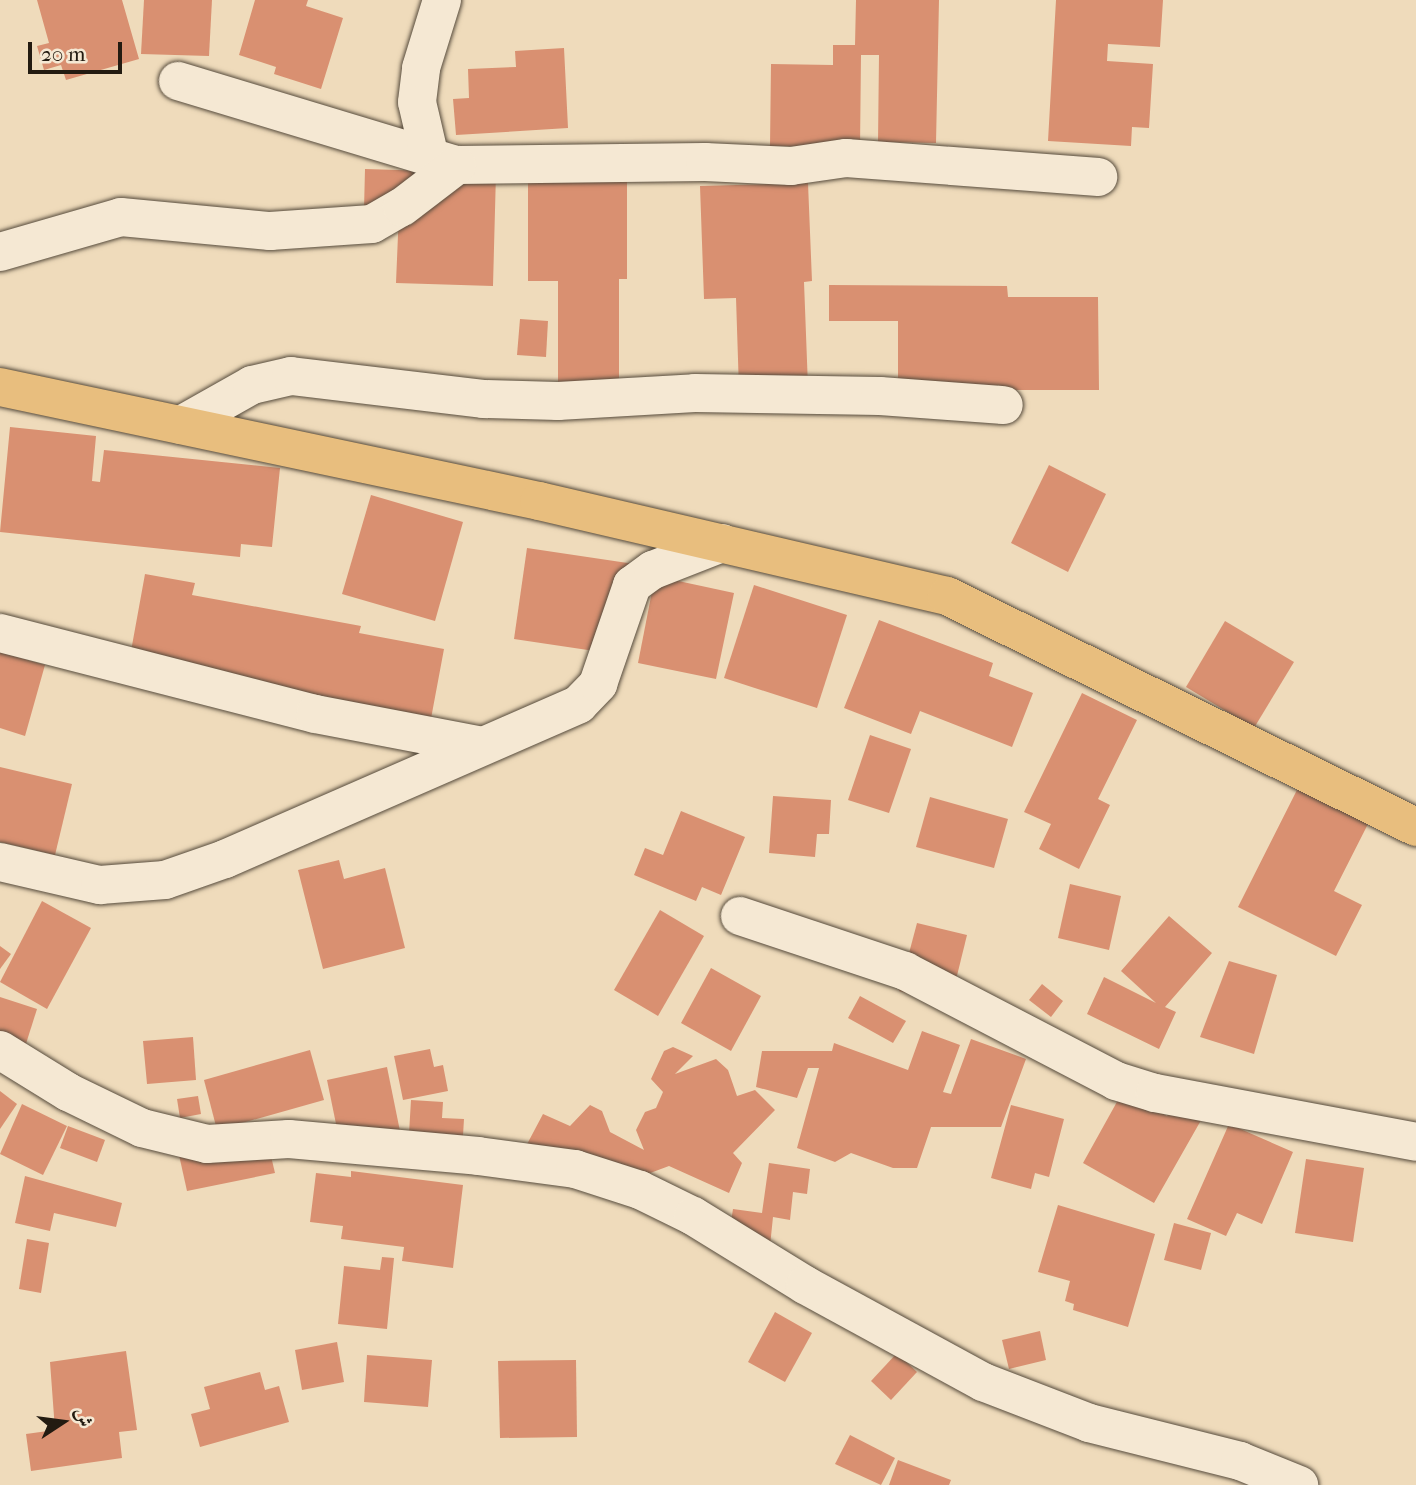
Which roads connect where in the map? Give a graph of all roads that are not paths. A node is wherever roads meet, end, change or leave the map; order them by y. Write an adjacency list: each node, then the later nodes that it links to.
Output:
1 (442, 0): 3 (street)
2 (178, 81): 3 (street)
3 (443, 161): 4 (street); 5 (street)
4 (1098, 177)
5 (0, 252)
6 (0, 387): 8 (main road)
7 (1004, 405): 8 (street)
8 (181, 425): 9 (main road)
9 (722, 543): 11 (street); 12 (main road)
10 (0, 633): 11 (street)
11 (478, 745): 13 (street)
12 (1416, 827)
13 (0, 862)
14 (740, 916): 16 (street)
15 (0, 1050): 17 (street)
16 (1416, 1142)
17 (1299, 1485)

